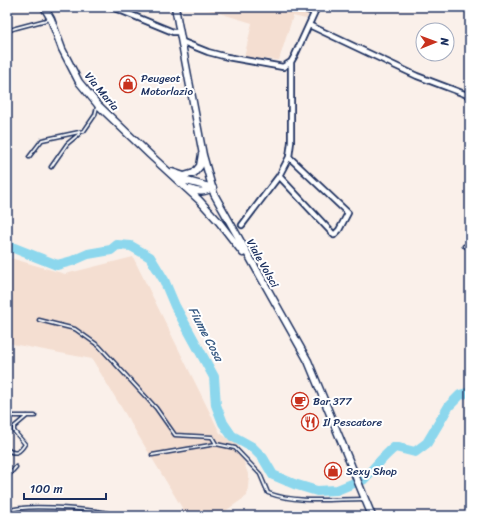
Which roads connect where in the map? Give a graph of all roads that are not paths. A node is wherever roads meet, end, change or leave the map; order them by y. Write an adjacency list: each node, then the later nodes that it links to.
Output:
1 (44, 7): 7 (main road, Via Maria)
2 (112, 7): 10 (street)
3 (175, 7): 10 (main road, Viale Volsci)
4 (296, 7): 6 (lane)
5 (317, 7): 6 (street)
6 (314, 14): 8 (street)
7 (51, 19): 9 (lane); 14 (main road, Via Maria)
8 (309, 25): 12 (street); 13 (street)
9 (7, 31)
10 (180, 32): 11 (main road, Viale Volsci)
11 (182, 42): 12 (street); 16 (main road, Viale Volsci)
12 (291, 62): 18 (street)
13 (470, 96)
14 (98, 105): 15 (lane); 20 (main road, Via Maria)
15 (81, 133): 17 (lane); 19 (lane)
16 (202, 150): 20 (main road); 23 (main road, Viale Volsci)
17 (28, 157)
18 (289, 157): 21 (street); 21 (street)
19 (52, 167)
20 (168, 171): 22 (main road); 23 (main road)
21 (279, 176): 24 (street)
22 (182, 184): 23 (main road); 27 (main road)
23 (213, 188): 27 (main road, Viale Volsci)
24 (242, 225)
25 (464, 246): 26 (lane)
26 (470, 248)
27 (254, 266): 37 (main road, Viale Volsci)
28 (39, 320): 32 (lane)
29 (27, 416): 30 (lane); 31 (lane); 33 (lane)
30 (35, 416)
31 (7, 418)
32 (216, 444): 34 (lane); 37 (lane)
33 (7, 449)
34 (152, 455)
35 (16, 467): 36 (lane)
36 (7, 477)
37 (365, 499): 40 (main road, Viale Volsci)
38 (7, 511): 39 (lane)
39 (116, 516)
40 (372, 516)

